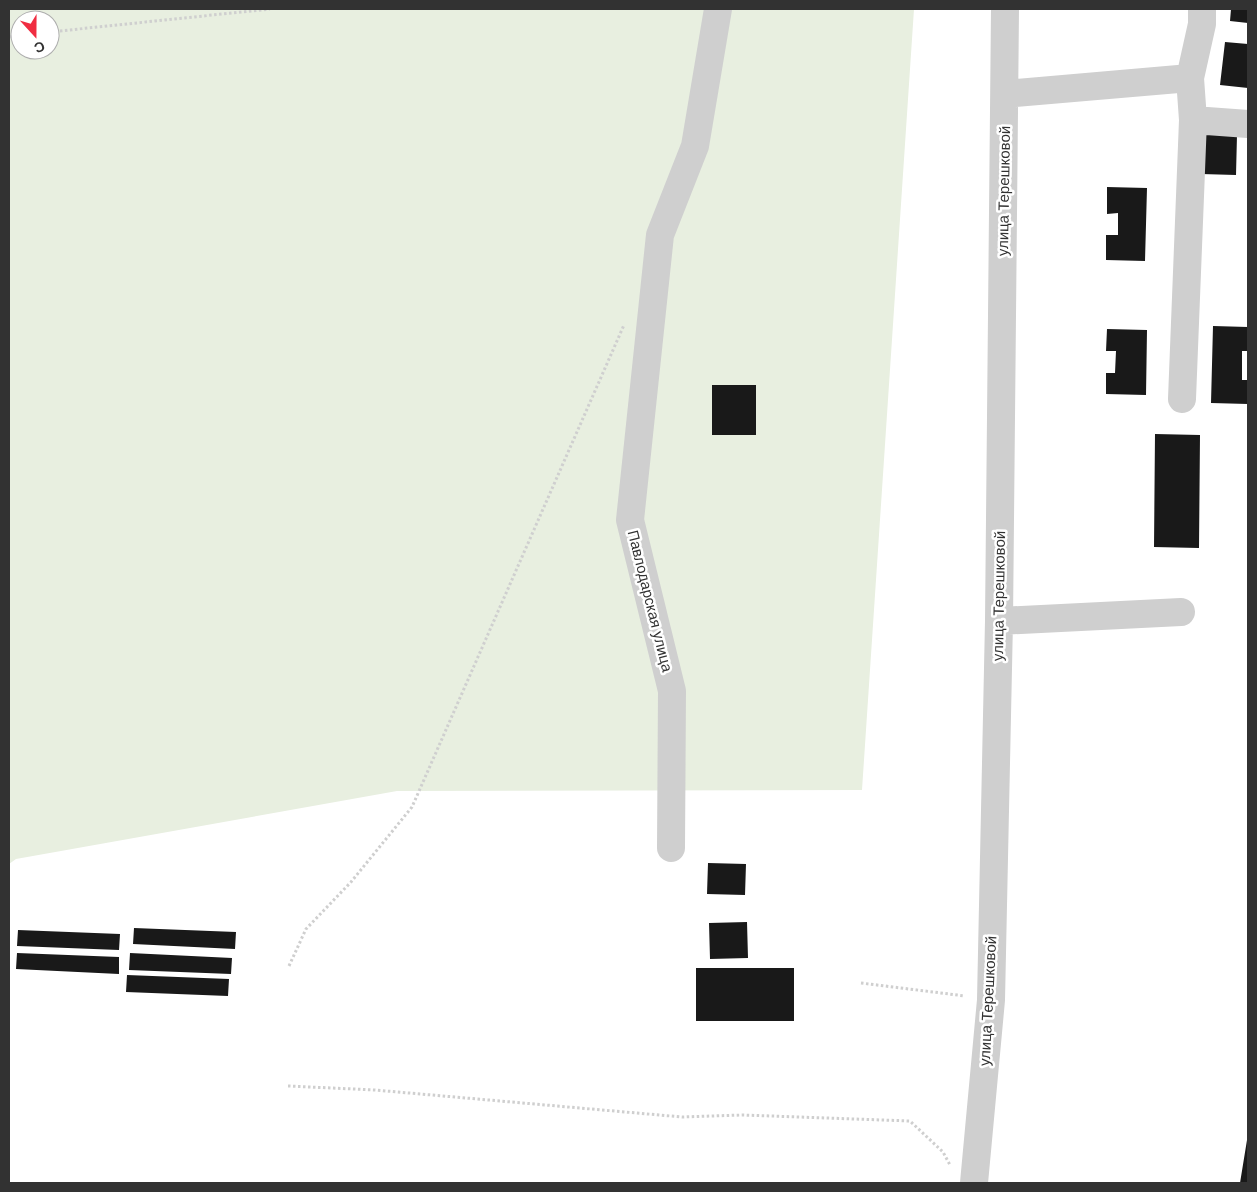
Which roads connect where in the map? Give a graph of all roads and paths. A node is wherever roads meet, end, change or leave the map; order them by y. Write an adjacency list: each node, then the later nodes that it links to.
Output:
1 (270, 9): 5 (path)
2 (718, 9): 14 (street, Павлодарская улица)
3 (1005, 9): 7 (street, улица Терешковой)
4 (1202, 9): 6 (street)
5 (60, 31)
6 (1190, 78): 7 (street); 8 (street)
7 (1005, 94): 13 (street, улица Терешковой)
8 (1193, 120): 9 (street); 11 (street)
9 (1248, 124)
10 (626, 318): 15 (path)
11 (1182, 399)
12 (1181, 612): 13 (street)
13 (999, 621): 17 (street, улица Терешковой)
14 (671, 848)
15 (289, 966)
16 (861, 983): 17 (path)
17 (991, 1000): 20 (street, улица Терешковой)
18 (288, 1086): 19 (path)
19 (951, 1168)
20 (974, 1183)

